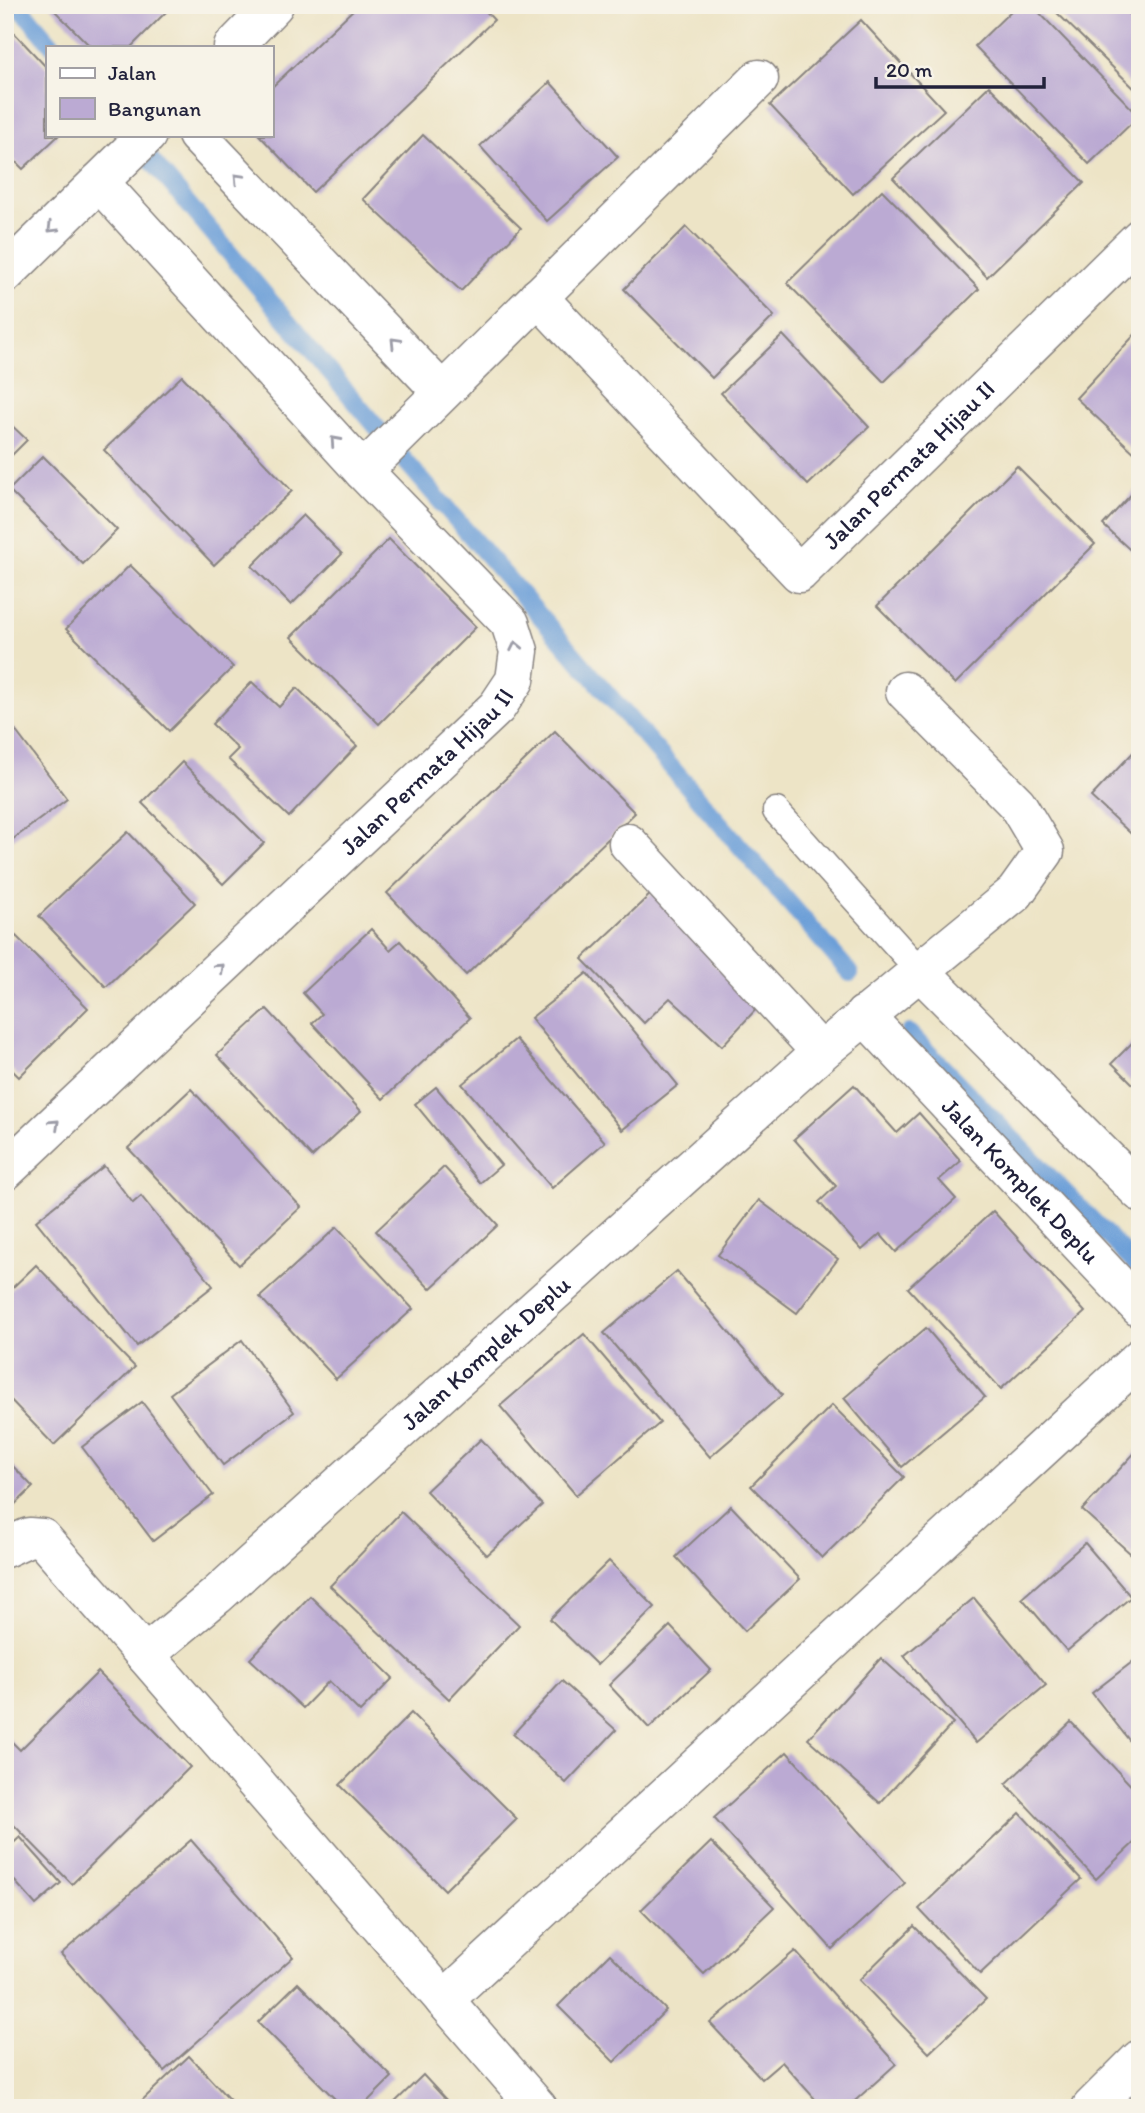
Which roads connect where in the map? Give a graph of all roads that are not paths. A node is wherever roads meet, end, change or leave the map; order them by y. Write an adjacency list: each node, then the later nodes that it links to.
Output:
1 (274, 5): 2 (street)
2 (234, 46)
3 (759, 79): 9 (street)
4 (146, 136): 6 (street)
5 (198, 136): 10 (street, one-way to 5)
6 (99, 182): 8 (street, one-way to 8); 11 (street, Jalan Permata Hijau II, one-way to 6)
7 (1140, 237): 9 (street, Jalan Permata Hijau II)
8 (5, 274)
9 (538, 297): 10 (street)
10 (442, 392): 11 (street)
11 (363, 471): 18 (street, Jalan Permata Hijau II, one-way to 11)
12 (905, 691): 15 (street)
13 (776, 811): 15 (lane)
14 (628, 843): 17 (street)
15 (919, 971): 16 (street); 19 (street)
16 (864, 1015): 17 (street, Jalan Komplek Deplu); 20 (street, Jalan Komplek Deplu)
17 (821, 1052): 23 (street, Jalan Komplek Deplu)
18 (5, 1171)
19 (1140, 1192)
20 (1140, 1308)
21 (1140, 1357): 24 (street)
22 (5, 1548): 23 (street)
23 (145, 1655): 24 (street)
24 (444, 2000): 26 (street)
25 (1140, 2059): 27 (street)
26 (538, 2108)
27 (1091, 2108)

